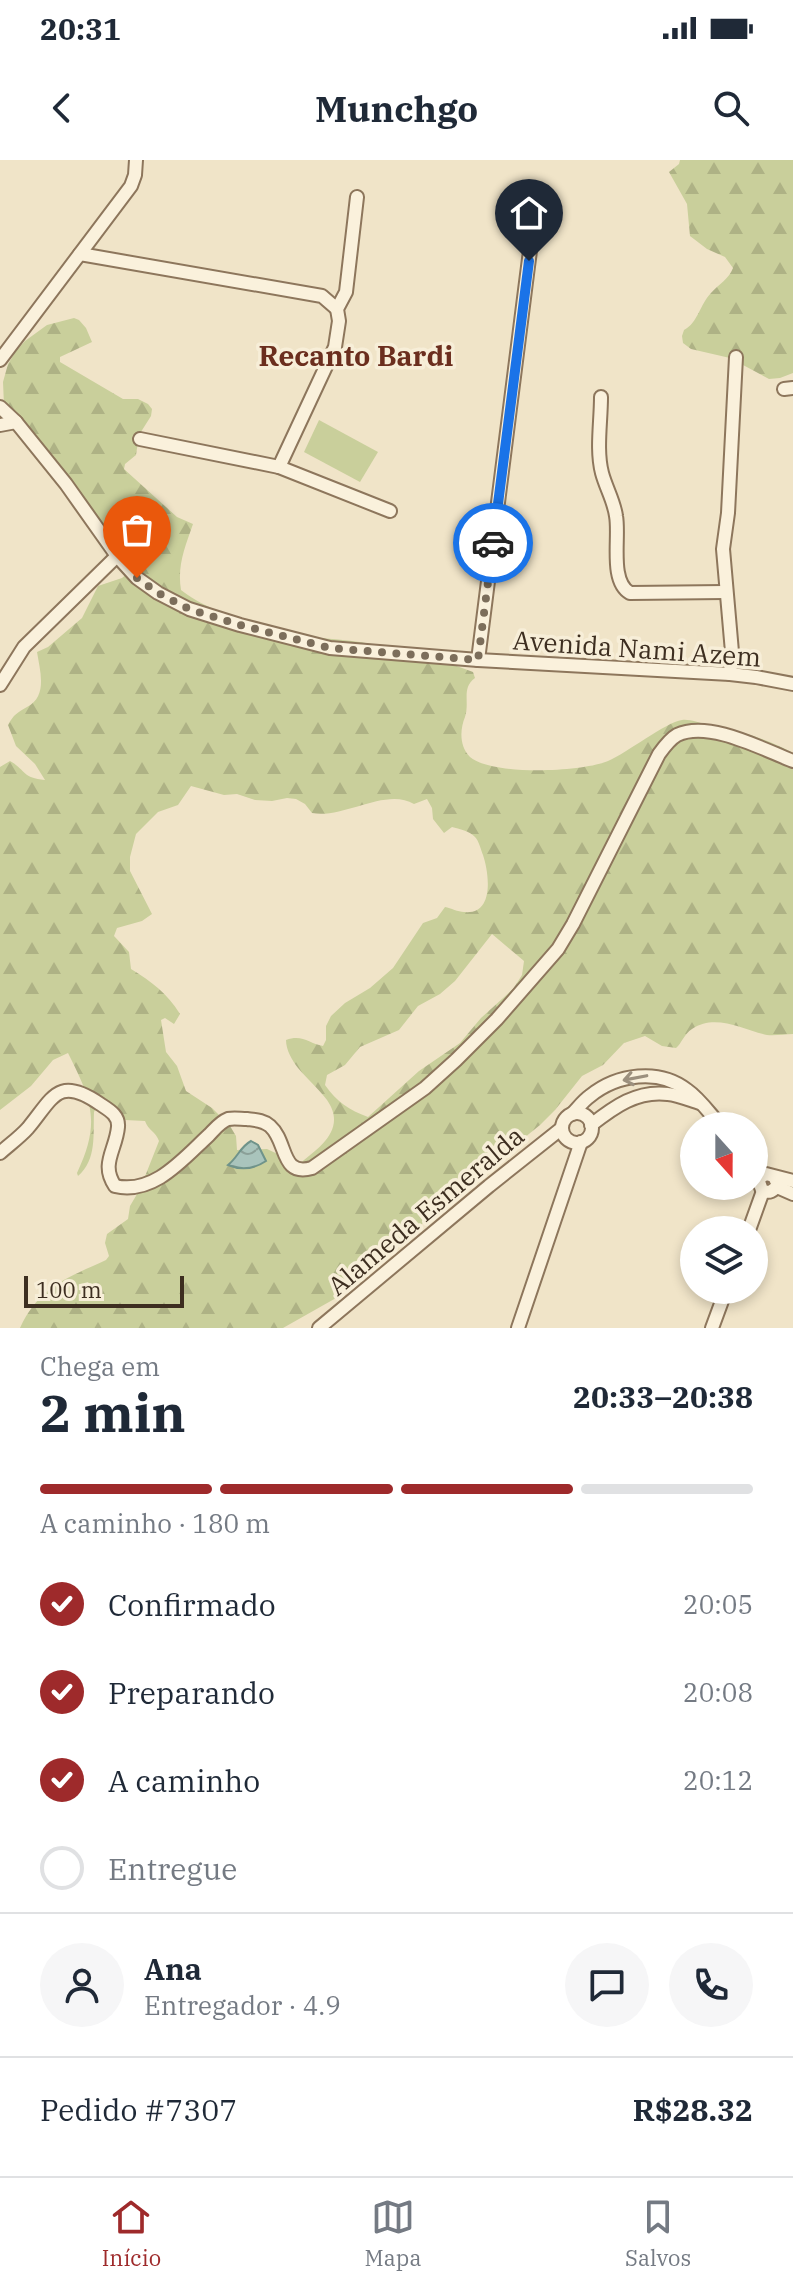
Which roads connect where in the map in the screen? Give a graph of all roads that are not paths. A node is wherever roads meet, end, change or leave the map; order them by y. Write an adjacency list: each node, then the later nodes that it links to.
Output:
1 (136, 160): 4 (street)
2 (357, 197): 5 (street)
3 (542, 210): 17 (street)
4 (80, 254): 5 (street); 7 (street)
5 (337, 309): 13 (street)
6 (736, 357): 16 (street)
7 (0, 360)
8 (601, 397): 16 (street)
9 (0, 407): 10 (street, Avenida Nami Azem)
10 (16, 422): 11 (street); 15 (street, Avenida Nami Azem)
11 (0, 425)
12 (140, 439): 13 (street)
13 (279, 467): 14 (street)
14 (390, 511)
15 (117, 556): 17 (street, Avenida Nami Azem); 20 (street)
16 (725, 592): 18 (street)
17 (478, 660): 18 (street, Avenida Nami Azem)
18 (730, 674): 19 (street, Avenida Nami Azem)
19 (793, 684)
20 (0, 685)
21 (793, 761): 28 (street)
22 (700, 1103): 23 (street, Alameda Esmeralda); 24 (street, Alameda Esmeralda, one-way to 24); 25 (street)
23 (708, 1112)
24 (572, 1114): 25 (street); 26 (street, Alameda Esmeralda)
25 (591, 1125): 27 (street)
26 (562, 1128): 27 (street, Alameda Esmeralda); 34 (street, Alameda Esmeralda)
27 (581, 1142): 37 (street)
28 (0, 1153)
29 (768, 1176): 31 (street)
30 (768, 1177): 32 (street)
31 (793, 1181)
32 (793, 1194)
33 (721, 1304): 38 (street)
34 (339, 1312): 35 (street, Alameda Esmeralda); 36 (street)
35 (319, 1328)
36 (337, 1328)
37 (518, 1328)
38 (712, 1328)

